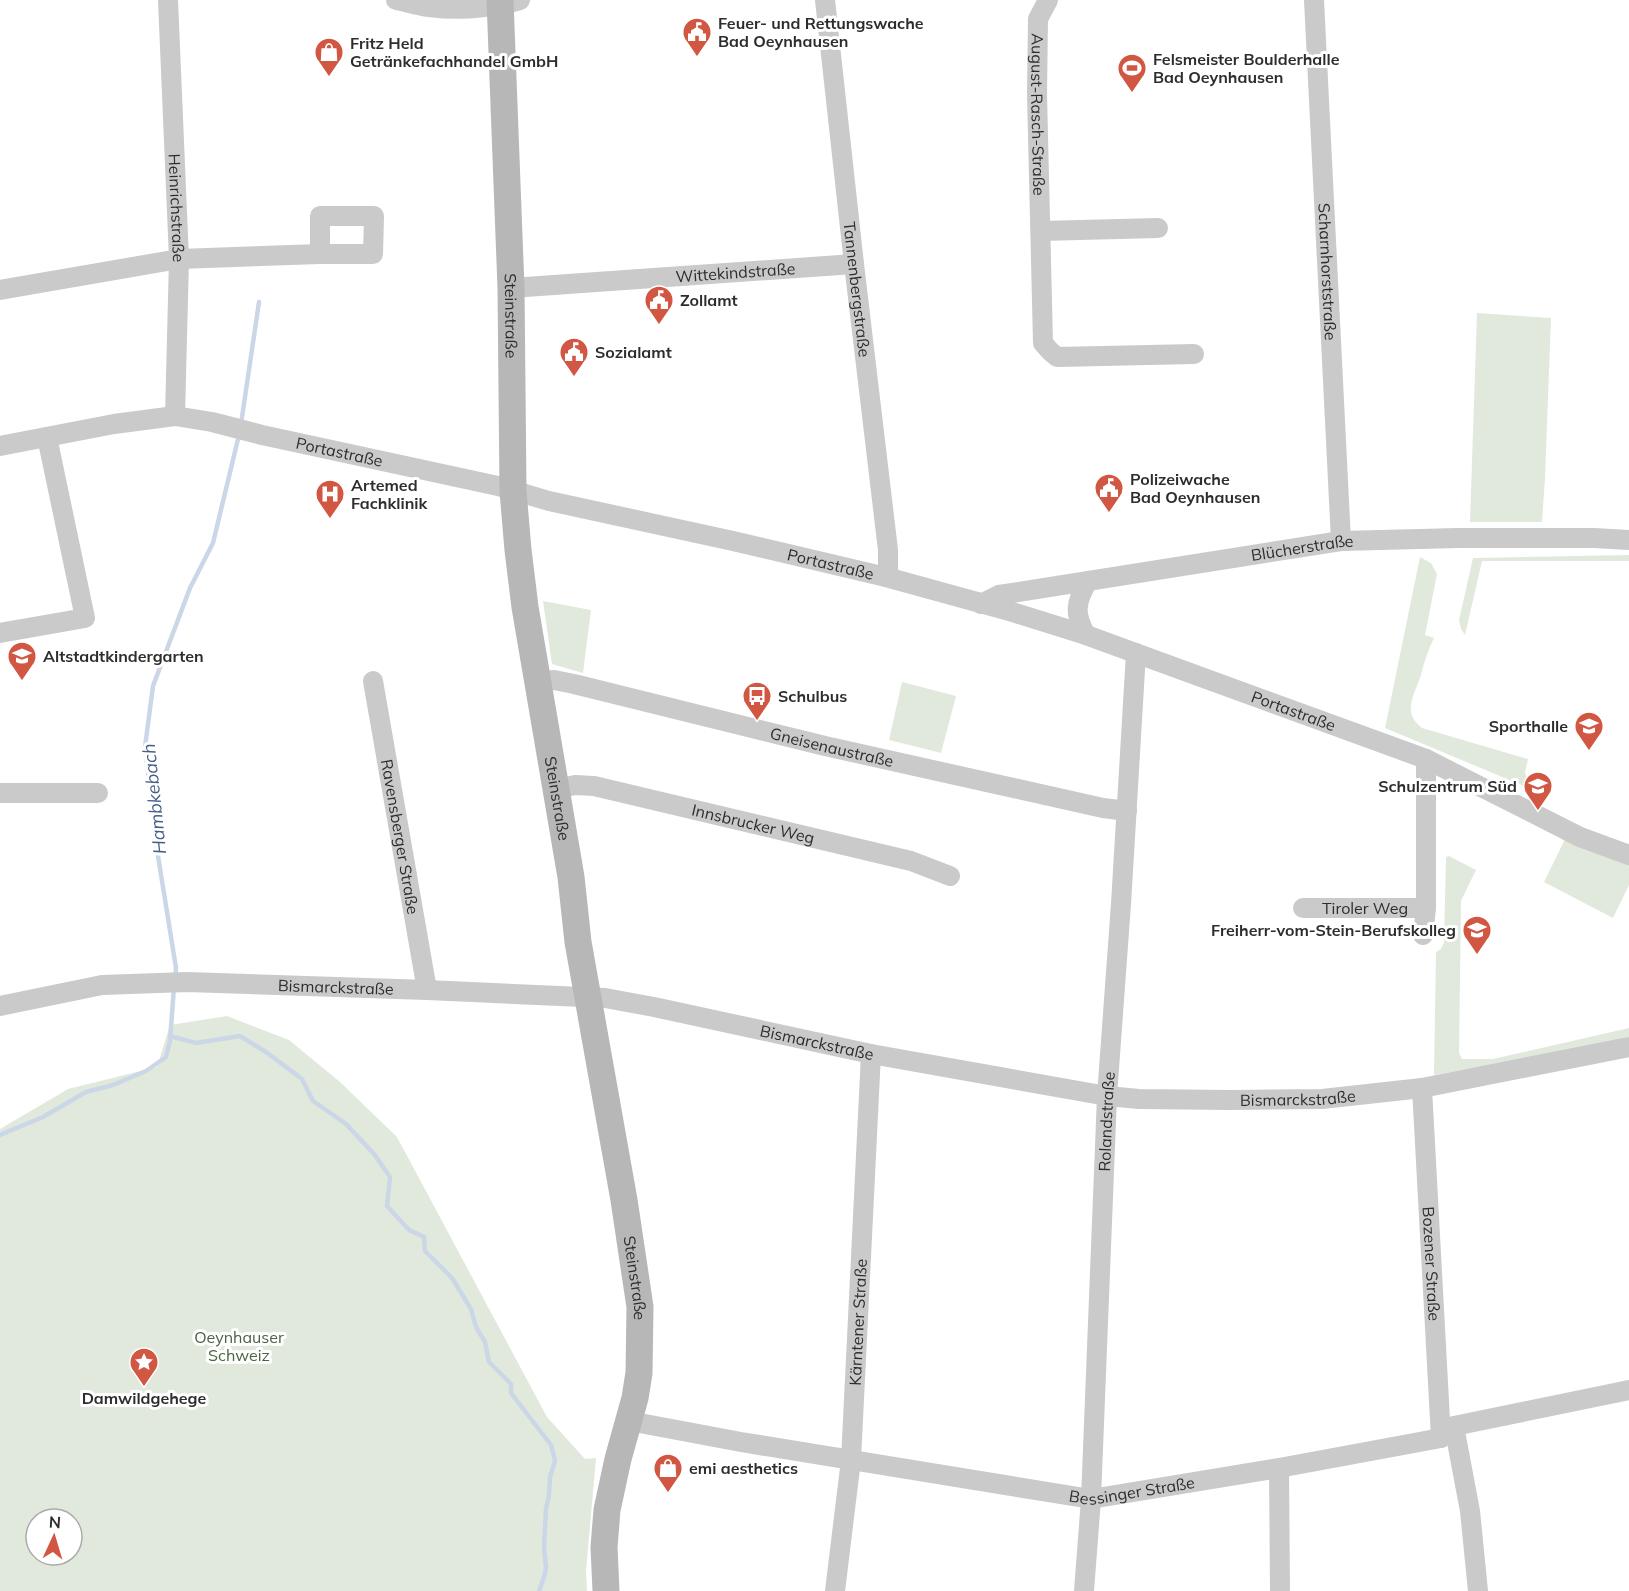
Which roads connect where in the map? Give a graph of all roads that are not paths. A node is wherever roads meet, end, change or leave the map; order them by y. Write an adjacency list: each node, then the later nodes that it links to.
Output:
1 (168, 0): 10 (street, Heinrichstraße)
2 (396, 0): 6 (street)
3 (825, 0): 11 (street, Tannenbergstraße)
4 (1048, 0): 8 (street, August-Rasch-Straße)
5 (1314, 0): 20 (street, Scharnhorststraße)
6 (506, 2): 12 (main road, Steinstraße)
7 (1158, 228): 8 (street)
8 (1041, 231): 14 (street, August-Rasch-Straße)
9 (320, 254): 10 (street)
10 (179, 259): 13 (street); 15 (street, Heinrichstraße)
11 (854, 264): 12 (street, Wittekindstraße); 21 (street, Tannenbergstraße)
12 (510, 288): 18 (main road, Steinstraße)
13 (0, 290)
14 (1194, 354)
15 (175, 416): 16 (street, Portastraße); 18 (street, Portastraße)
16 (47, 437): 17 (street, Portastraße); 24 (street)
17 (0, 446)
18 (513, 491): 21 (street, Portastraße); 28 (main road, Steinstraße)
19 (1629, 540): 20 (street, Blücherstraße)
20 (1341, 541): 22 (street, Blücherstraße)
21 (886, 577): 23 (street, Portastraße)
22 (1088, 581): 23 (street, Blücherstraße); 25 (street)
23 (981, 604): 25 (street, Portastraße)
24 (0, 633)
25 (1086, 635): 26 (street, Portastraße)
26 (1136, 653): 29 (street, Portastraße); 33 (street, Rolandstraße)
27 (373, 681): 39 (street, Ravensberger Straße)
28 (538, 682): 30 (main road, Steinstraße); 33 (street, Gneisenaustraße)
29 (1426, 759): 34 (street, Portastraße); 37 (street)
30 (556, 789): 35 (street, Innsbrucker Weg); 40 (main road, Steinstraße)
31 (0, 793): 32 (street)
32 (98, 793)
33 (1127, 811): 45 (street, Rolandstraße)
34 (1629, 855)
35 (950, 876)
36 (1303, 908): 37 (street, Tiroler Weg)
37 (1426, 908): 38 (street)
38 (1423, 935)
39 (427, 990): 40 (street, Bismarckstraße); 41 (street, Bismarckstraße)
40 (588, 996): 43 (street, Bismarckstraße); 47 (main road, Steinstraße)
41 (0, 1006)
42 (1629, 1047): 44 (street, Bismarckstraße)
43 (872, 1054): 45 (street, Bismarckstraße); 49 (street, Kärntener Straße)
44 (1422, 1088): 45 (street, Bismarckstraße); 48 (street, Bozener Straße)
45 (1107, 1096): 51 (street, Rolandstraße)
46 (1629, 1390): 48 (street, Bessinger Straße)
47 (629, 1421): 49 (street, Bessinger Straße); 52 (main road, Steinstraße)
48 (1448, 1432): 50 (street, Bessinger Straße); 56 (street, Bozener Straße)
49 (851, 1460): 51 (street, Bessinger Straße); 53 (street, Kärntener Straße)
50 (1279, 1468): 51 (street, Bessinger Straße); 55 (street)
51 (1091, 1499): 54 (street, Rolandstraße)
52 (606, 1591)
53 (835, 1591)
54 (1083, 1591)
55 (1280, 1591)
56 (1478, 1591)

